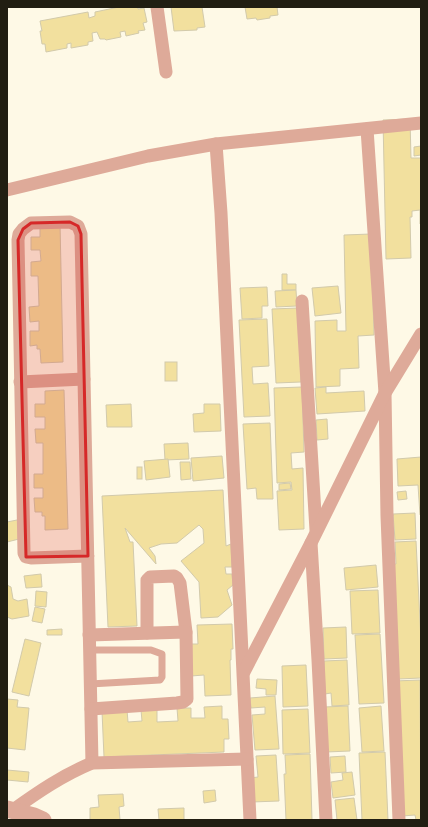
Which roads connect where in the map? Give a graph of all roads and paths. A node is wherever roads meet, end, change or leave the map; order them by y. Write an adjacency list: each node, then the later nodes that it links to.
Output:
1 (157, 7): 2 (street)
2 (166, 72)
3 (421, 123): 4 (street)
4 (367, 129): 5 (street); 11 (street)
5 (216, 144): 6 (street); 18 (street)
6 (7, 190)
7 (302, 301): 12 (street)
8 (421, 334): 11 (street)
9 (84, 379): 10 (street); 10 (street); 13 (street)
10 (20, 382): 13 (street)
11 (385, 393): 12 (street); 27 (street)
12 (314, 537): 18 (street); 26 (street)
13 (88, 556): 16 (street)
14 (186, 632): 15 (street); 15 (street); 20 (street)
15 (147, 633): 16 (street)
16 (89, 635): 17 (street)
17 (89, 650): 19 (street); 19 (lane)
18 (243, 674): 21 (street)
19 (90, 684): 20 (street)
20 (91, 709): 22 (street)
21 (247, 759): 22 (street); 25 (street)
22 (92, 763): 23 (street)
23 (10, 809): 24 (street)
24 (43, 820)
25 (250, 820)
26 (326, 820)
27 (399, 820)

